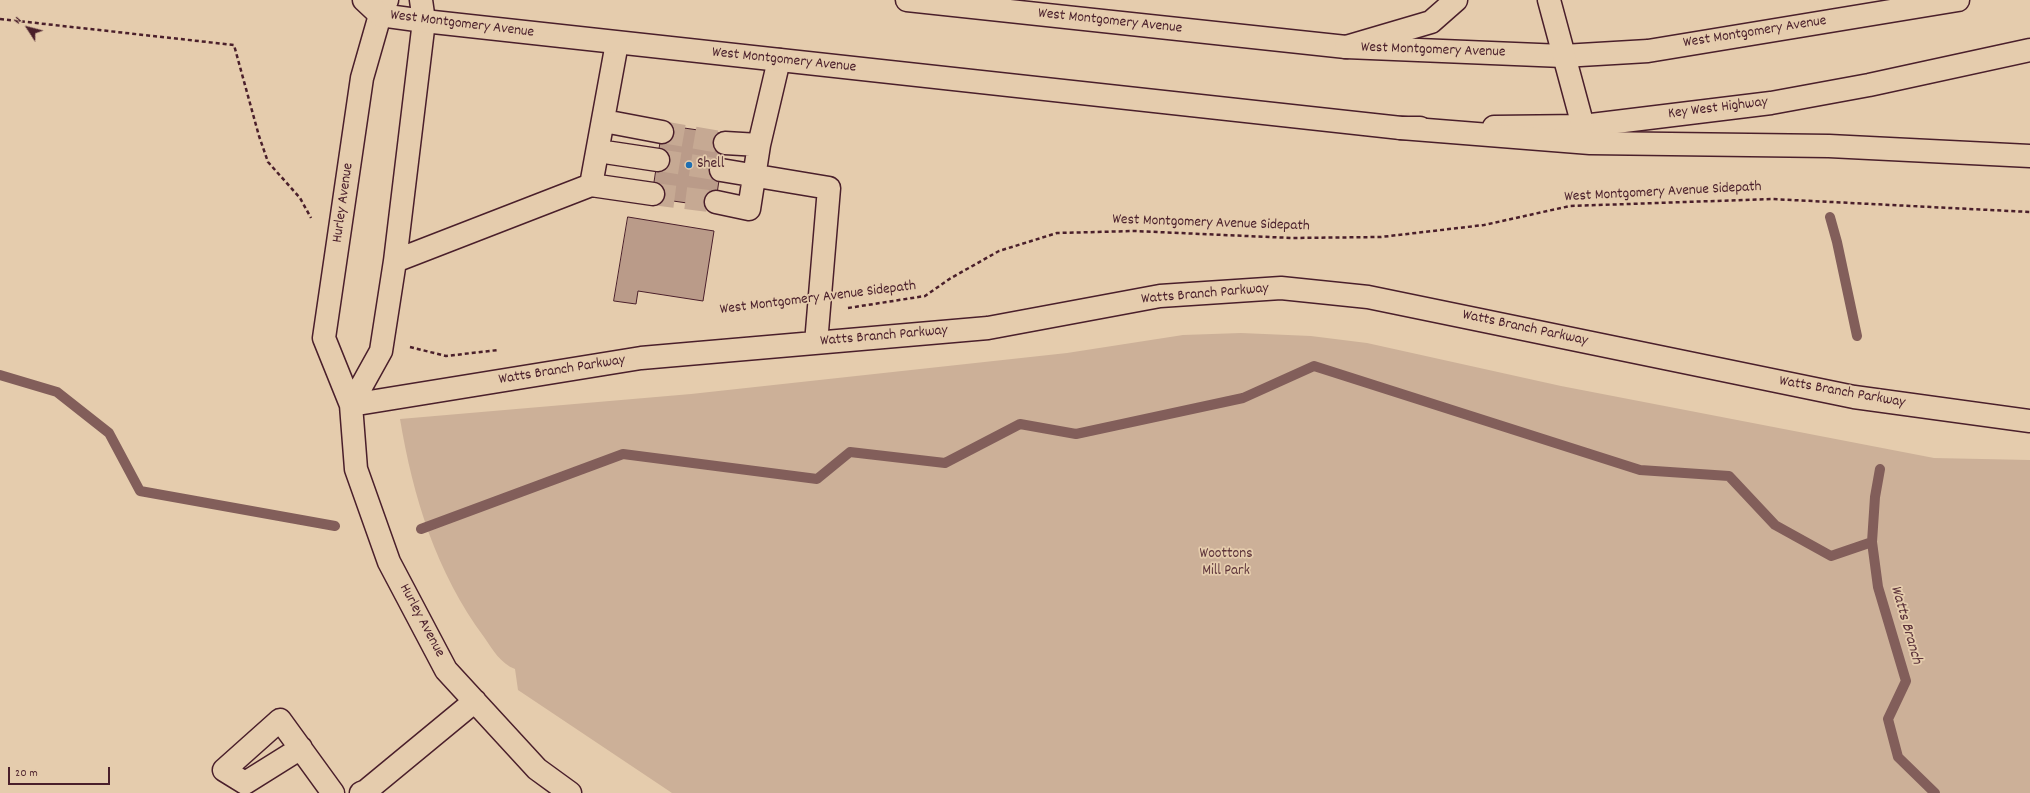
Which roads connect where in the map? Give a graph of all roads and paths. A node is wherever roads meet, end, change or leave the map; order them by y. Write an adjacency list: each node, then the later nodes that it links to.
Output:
1 (364, 0): 7 (main road, West Montgomery Avenue)
2 (421, 0): 9 (main road)
3 (907, 0): 11 (main road, West Montgomery Avenue)
4 (1456, 0): 11 (main road)
5 (1549, 0): 13 (main road)
6 (1958, 0): 13 (main road, West Montgomery Avenue)
7 (384, 7): 9 (main road, West Montgomery Avenue); 36 (main road, Hurley Avenue)
8 (0, 19): 30 (path)
9 (424, 21): 10 (main road, West Montgomery Avenue); 31 (main road)
10 (617, 43): 14 (main road, West Montgomery Avenue); 15 (main road)
11 (1346, 47): 13 (main road, West Montgomery Avenue)
12 (2030, 50): 16 (main road, Key West Highway)
13 (1562, 56): 16 (main road)
14 (778, 60): 17 (main road, West Montgomery Avenue); 20 (main road)
15 (604, 121): 18 (main road); 21 (main road)
16 (1583, 126): 17 (main road, Key West Highway)
17 (1401, 128): 22 (main road)
18 (662, 132)
19 (725, 143): 20 (main road)
20 (759, 145): 25 (main road)
21 (598, 151): 23 (main road); 26 (main road)
22 (2030, 156)
23 (658, 160)
24 (721, 170): 25 (main road)
25 (753, 176): 28 (main road); 32 (main road)
26 (591, 185): 27 (main road); 31 (main road)
27 (653, 194)
28 (716, 202)
29 (2030, 212): 32 (path, West Montgomery Avenue Sidepath)
30 (315, 224)
31 (395, 262): 36 (main road)
32 (818, 312): 33 (main road)
33 (816, 343): 36 (main road, Watts Branch Parkway); 37 (main road, Watts Branch Parkway)
34 (408, 347): 35 (path)
35 (501, 349)
36 (351, 405): 38 (main road, Hurley Avenue)
37 (2030, 421)
38 (475, 701): 41 (main road); 42 (main road, Hurley Avenue)
39 (300, 748): 40 (main road)
40 (333, 793)
41 (361, 793)
42 (570, 793)

